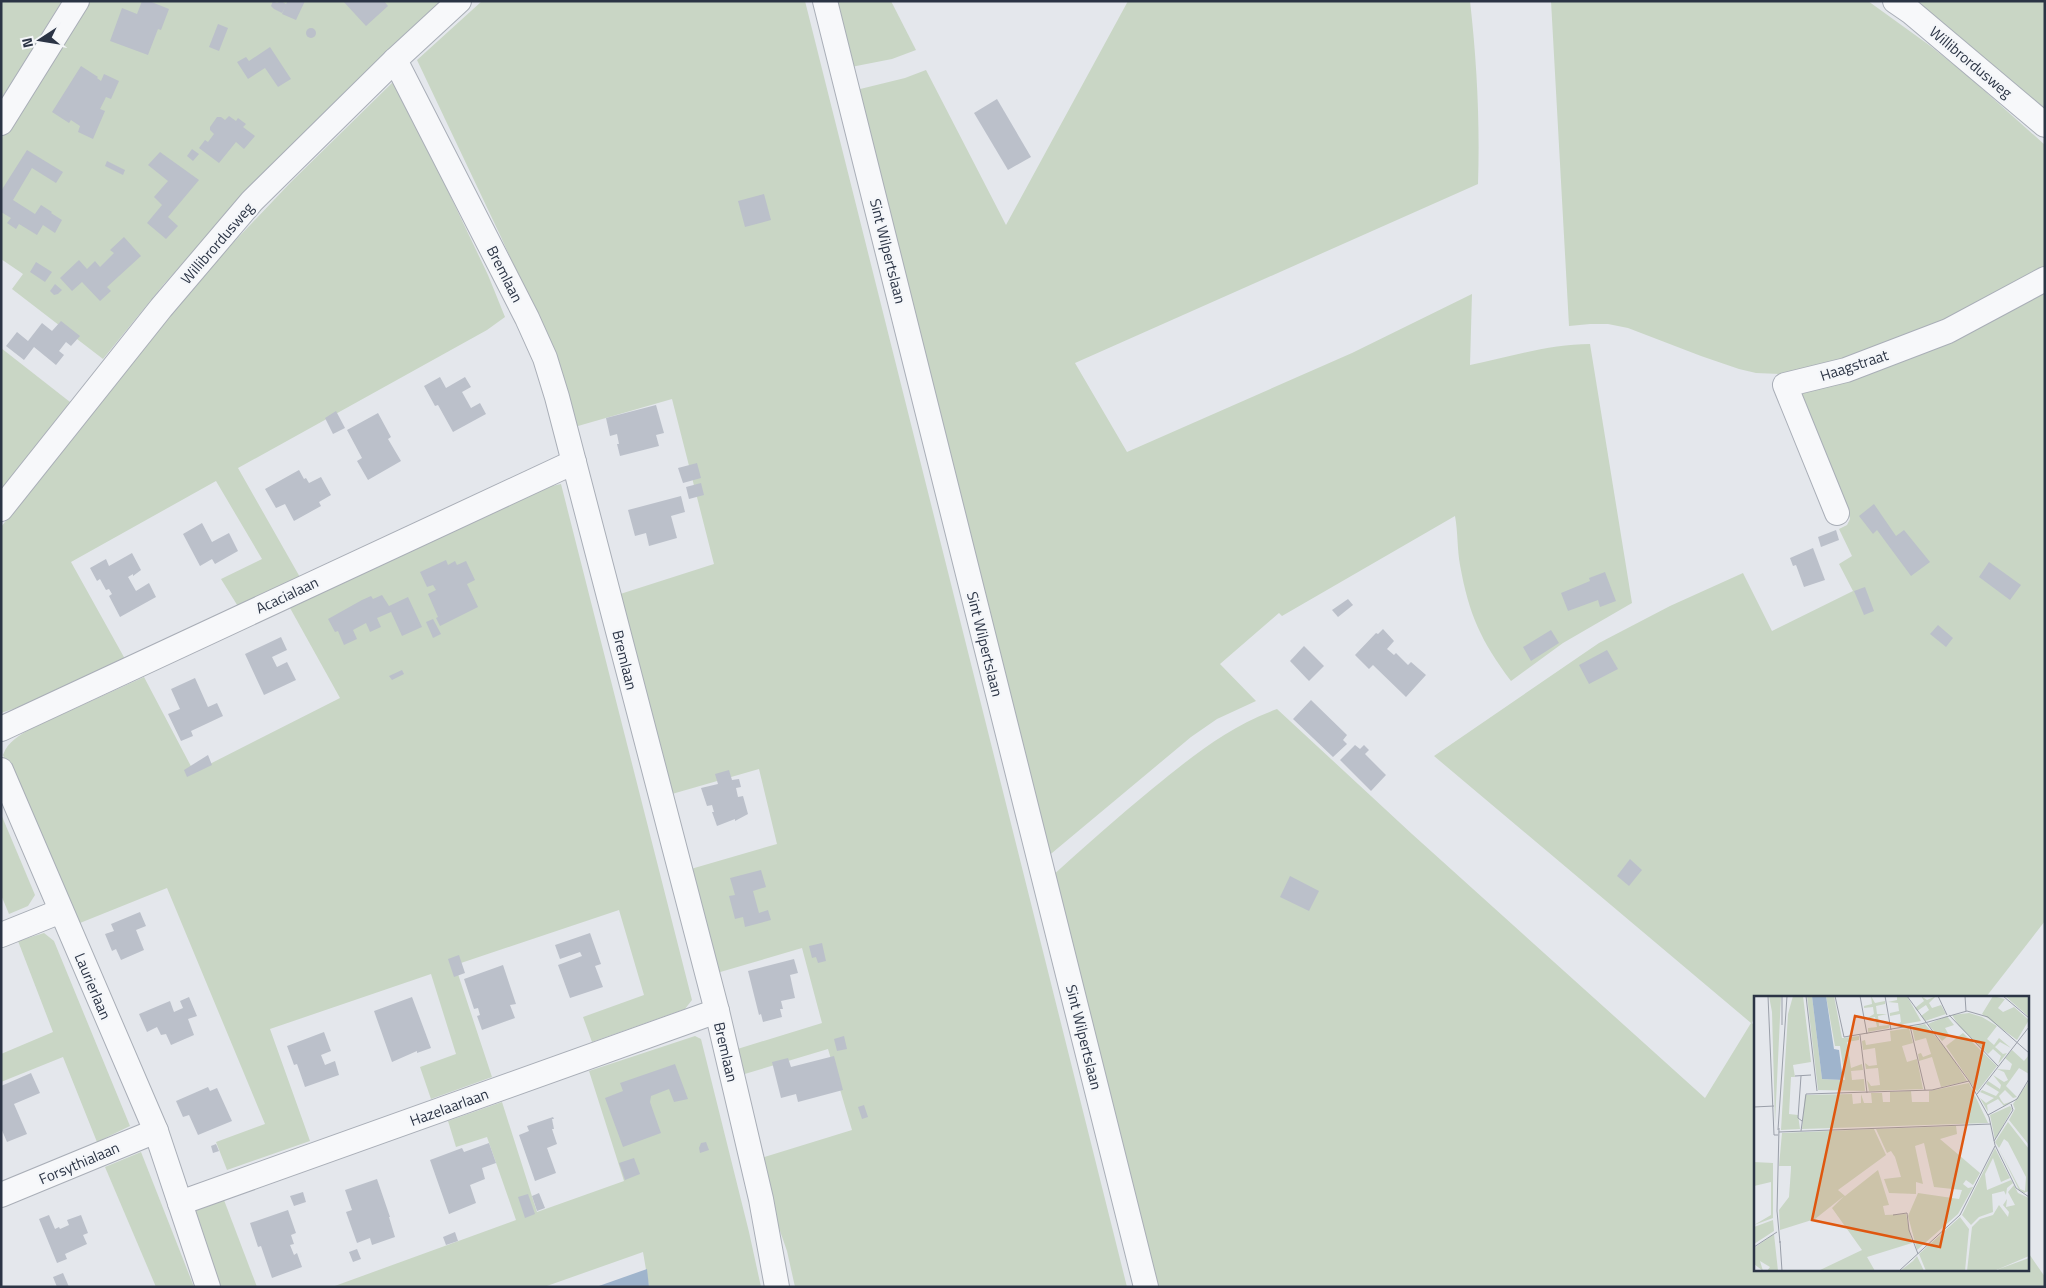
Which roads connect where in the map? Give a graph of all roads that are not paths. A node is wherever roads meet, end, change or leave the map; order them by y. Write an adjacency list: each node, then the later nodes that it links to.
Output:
1 (77, 1): 6 (street)
2 (459, 1): 5 (street, Willibrordusweg)
3 (825, 1): 22 (street, Sint Wilpertslaan)
4 (1895, 1): 7 (street, Willibrordusweg)
5 (395, 60): 9 (street, Bremlaan); 10 (street, Willibrordusweg)
6 (1, 123)
7 (2045, 126)
8 (2045, 279): 11 (street, Haagstraat)
9 (574, 462): 12 (street, Acacialaan); 16 (street, Bremlaan)
10 (1, 508)
11 (1837, 512)
12 (1, 729)
13 (1, 770): 14 (street, Laurierlaan)
14 (61, 911): 15 (street); 17 (street, Laurierlaan)
15 (1, 935)
16 (717, 1011): 19 (street, Hazelaarlaan); 21 (street, Bremlaan)
17 (156, 1131): 18 (street, Forsythialaan); 19 (street, Laurierlaan)
18 (1, 1195)
19 (180, 1203): 20 (street, Laurierlaan)
20 (208, 1287)
21 (777, 1287)
22 (1146, 1287)

